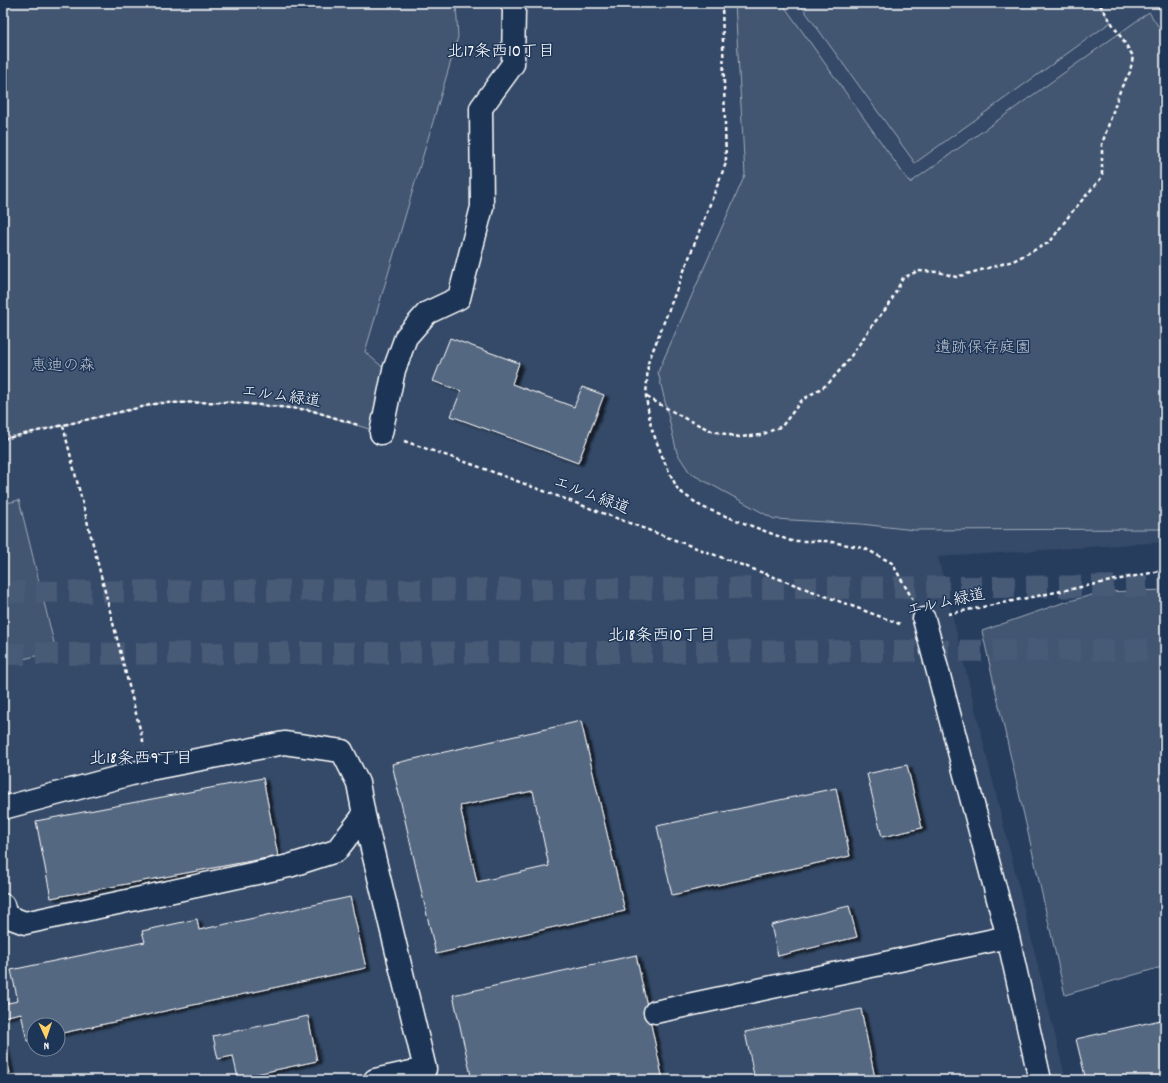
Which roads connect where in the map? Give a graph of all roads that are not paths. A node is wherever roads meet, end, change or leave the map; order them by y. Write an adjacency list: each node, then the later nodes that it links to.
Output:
1 (512, 3): 2 (street)
2 (381, 432)
3 (924, 619): 7 (street)
4 (6, 810): 5 (street)
5 (364, 815): 6 (street); 9 (street)
6 (3, 906)
7 (1008, 937): 8 (street); 10 (street)
8 (655, 1012)
9 (375, 1080)
10 (1040, 1080)

